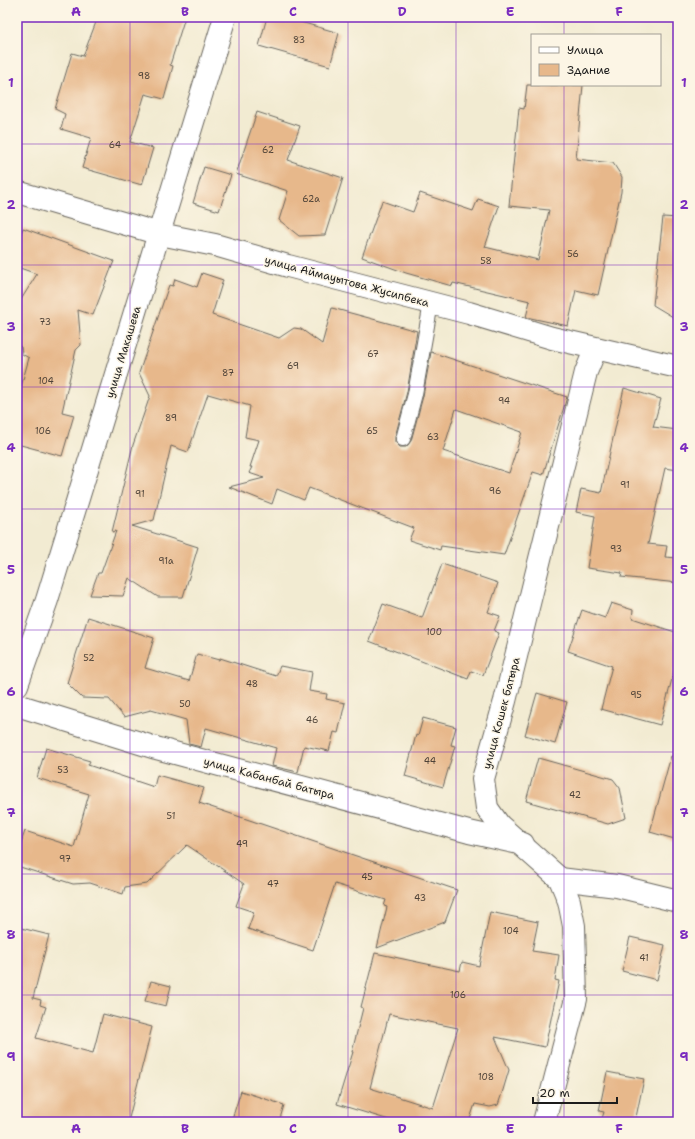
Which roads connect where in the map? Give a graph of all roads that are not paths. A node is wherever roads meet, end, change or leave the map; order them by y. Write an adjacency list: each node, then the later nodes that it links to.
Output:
1 (225, 17): 3 (street, улица Макашева)
2 (17, 192): 3 (street, улица Аймауытова Жусипбека)
3 (160, 234): 4 (street, улица Аймауытова Жусипбека); 8 (street, улица Макашева)
4 (431, 303): 5 (street, улица Аймауытова Жусипбека); 7 (lane)
5 (596, 348): 6 (street, улица Аймауытова Жусипбека); 10 (street, улица Кошек батыра)
6 (678, 367)
7 (403, 439)
8 (17, 685)
9 (17, 705): 10 (street, улица Кабанбай батыра)
10 (523, 844): 11 (street, улица Кошек батыра)
11 (560, 879): 12 (street); 13 (street, улица Кошек батыра)
12 (678, 901)
13 (544, 1122)

